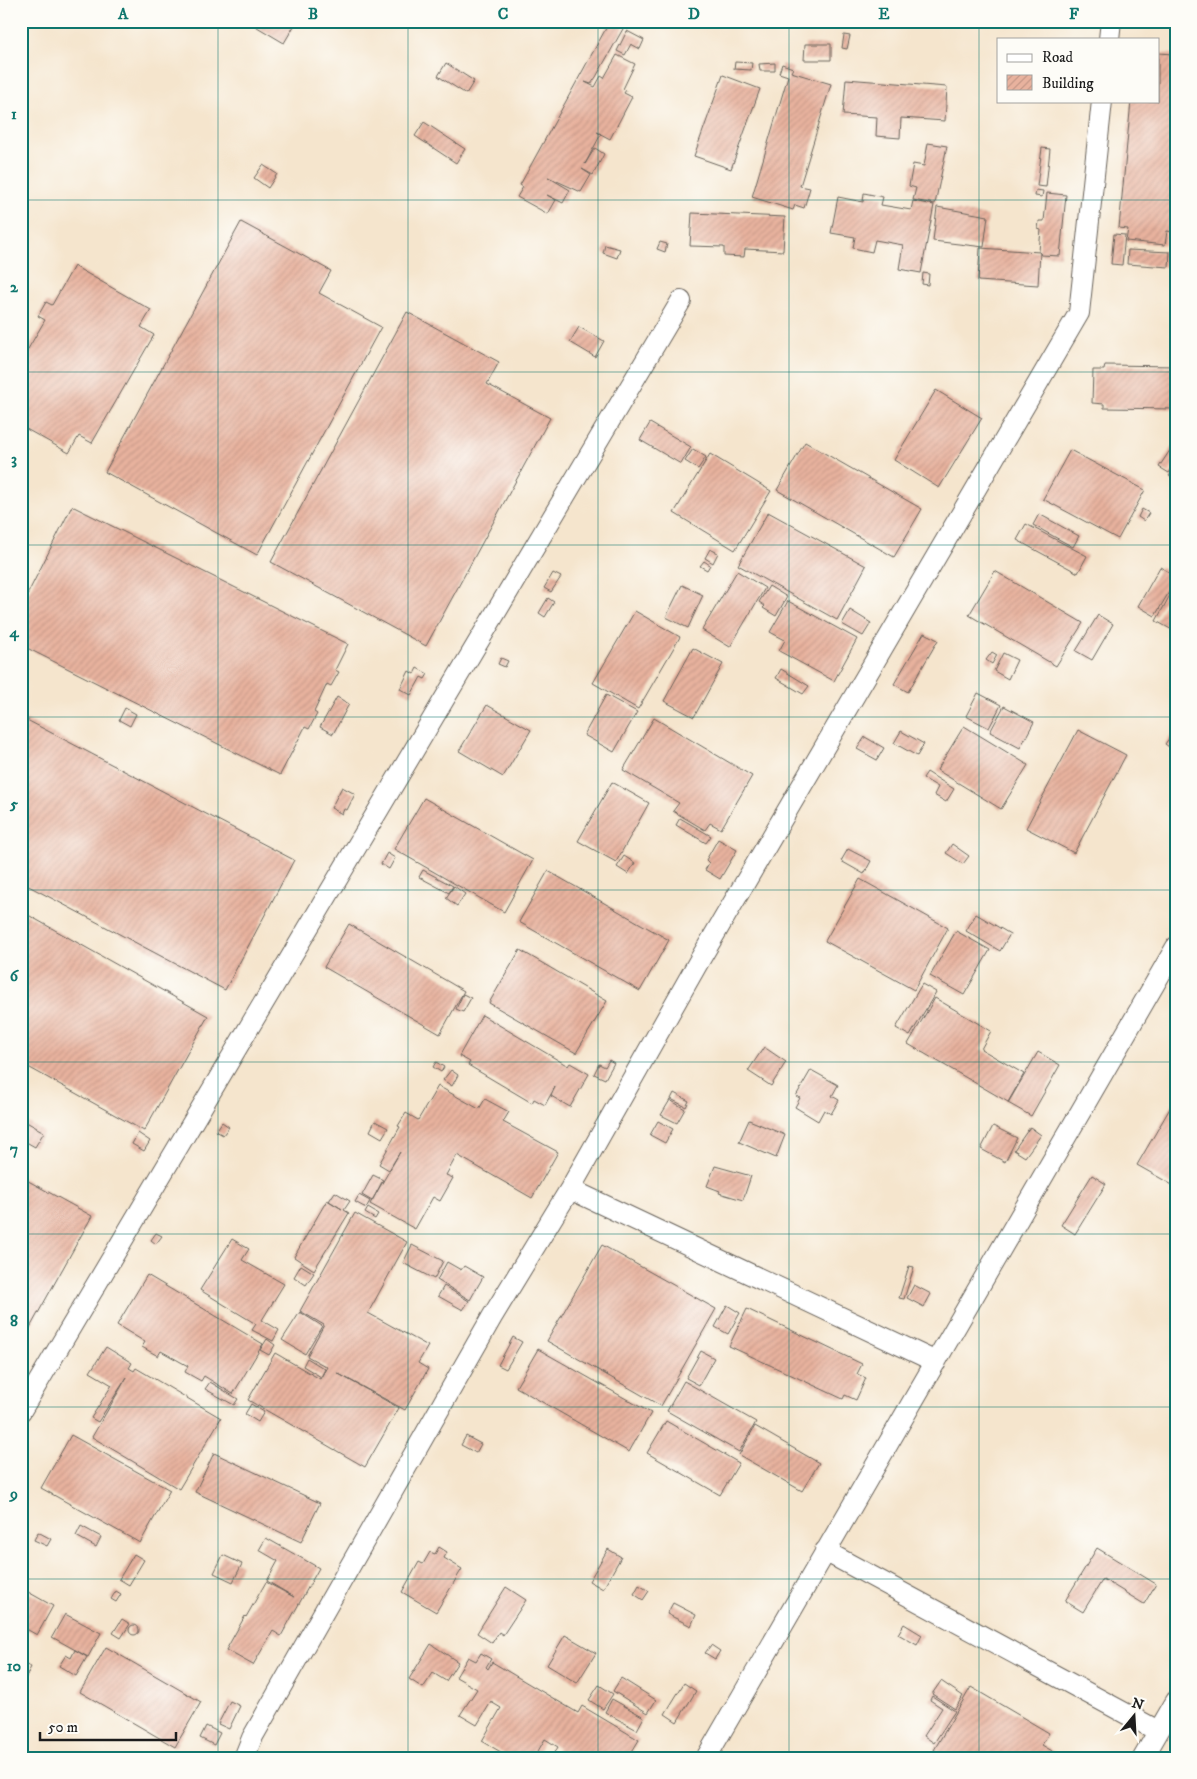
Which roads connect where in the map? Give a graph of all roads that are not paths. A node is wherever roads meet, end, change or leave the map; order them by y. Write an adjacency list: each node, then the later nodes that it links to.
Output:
1 (1111, 21): 2 (street)
2 (1109, 38)
3 (1102, 102): 6 (street)
4 (680, 301): 8 (street)
5 (1176, 947): 7 (street)
6 (570, 1189): 7 (street); 12 (street)
7 (936, 1362): 9 (street)
8 (21, 1411)
9 (825, 1551): 11 (street); 13 (street)
10 (1176, 1701): 11 (street)
11 (1158, 1731): 14 (street)
12 (244, 1758)
13 (706, 1758)
14 (1142, 1758)

